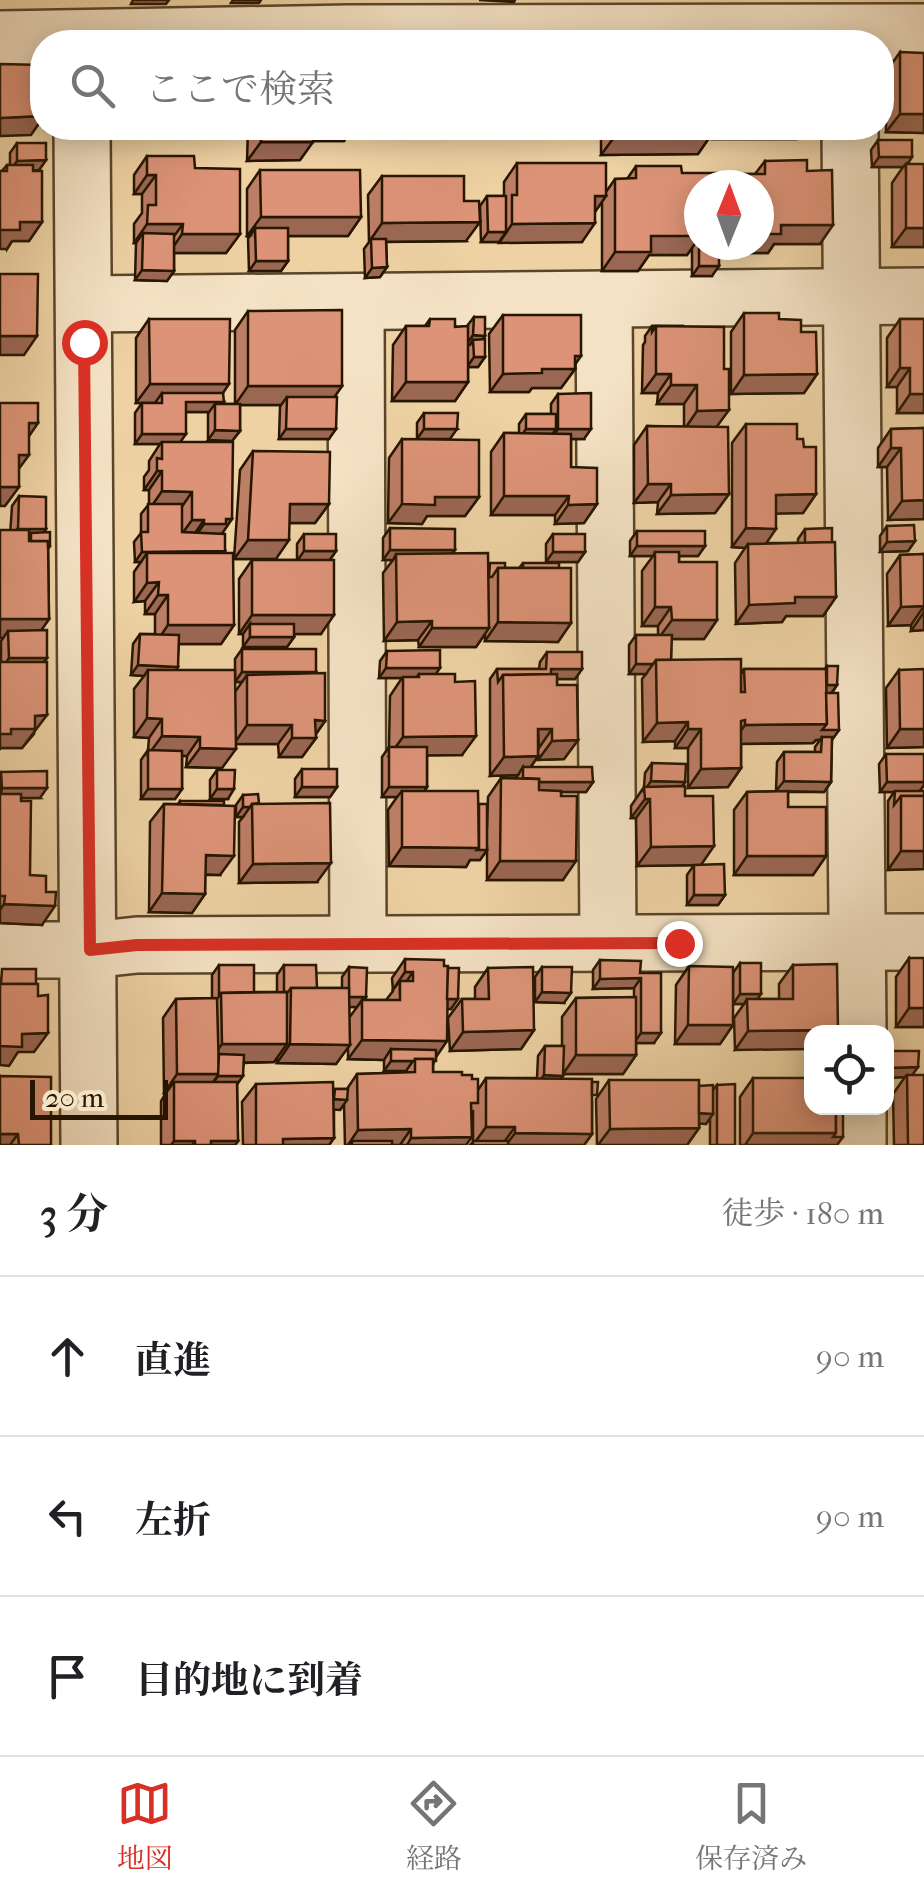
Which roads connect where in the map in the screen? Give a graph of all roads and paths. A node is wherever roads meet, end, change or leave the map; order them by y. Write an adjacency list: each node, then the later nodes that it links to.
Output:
1 (349, 16): 2 (street); 4 (street)
2 (600, 16): 3 (street)
3 (850, 25): 5 (street)
4 (81, 27)
5 (924, 32)
6 (30, 35): 7 (street)
7 (0, 39)
8 (82, 140): 13 (street)
9 (850, 140): 10 (street)
10 (850, 296): 11 (street); 12 (street); 17 (street)
11 (924, 296)
12 (604, 300): 14 (street); 16 (street)
13 (84, 304): 14 (street); 20 (street)
14 (356, 304): 18 (street)
15 (924, 942): 17 (street)
16 (608, 943): 17 (street); 18 (street)
17 (858, 943): 21 (street)
18 (358, 944): 20 (street)
19 (0, 950): 20 (street)
20 (90, 950): 23 (street)
21 (858, 1025)
22 (858, 1115): 24 (street)
23 (90, 1145)
24 (858, 1145)

